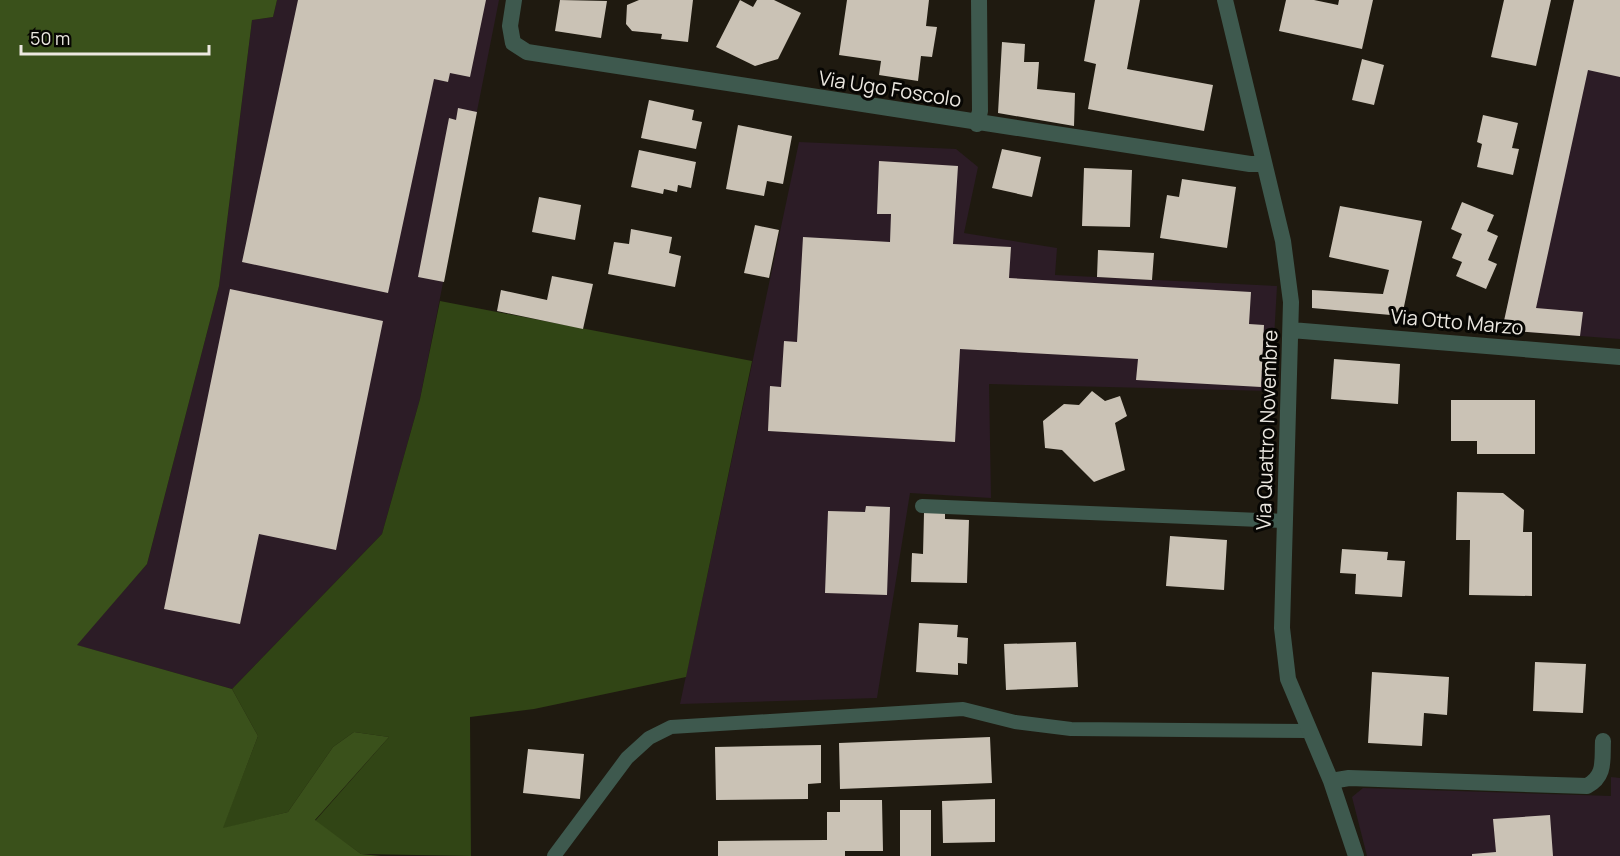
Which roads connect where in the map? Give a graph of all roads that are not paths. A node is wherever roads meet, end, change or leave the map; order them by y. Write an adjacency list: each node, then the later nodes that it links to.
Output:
1 (514, 0): 4 (street, Via Ugo Foscolo)
2 (979, 0): 4 (street)
3 (1225, 0): 5 (street, Via Quattro Novembre)
4 (977, 124): 5 (street, Via Ugo Foscolo)
5 (1263, 164): 6 (street, Via Quattro Novembre)
6 (1291, 330): 7 (street, Via Otto Marzo); 9 (street, Via Quattro Novembre)
7 (1620, 357)
8 (922, 506): 9 (lane)
9 (1285, 521): 10 (street, Via Quattro Novembre)
10 (1307, 731): 12 (street, Via Quattro Novembre); 13 (lane)
11 (1603, 741): 12 (street)
12 (1330, 781): 14 (street, Via Quattro Novembre)
13 (554, 856)
14 (1356, 856)

